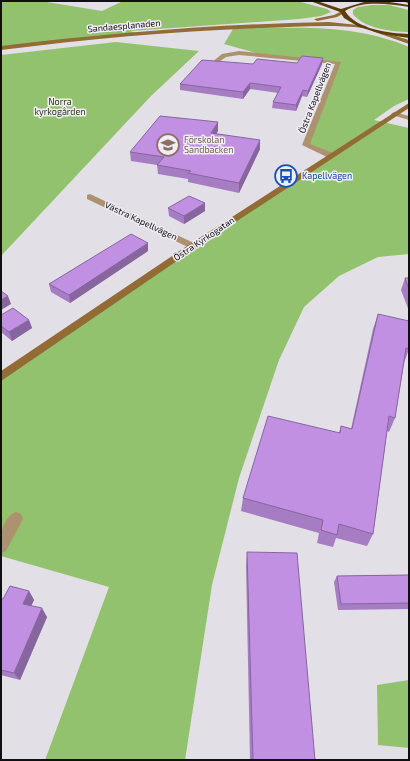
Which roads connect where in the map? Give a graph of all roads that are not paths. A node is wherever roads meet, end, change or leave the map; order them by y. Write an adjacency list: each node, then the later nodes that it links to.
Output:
1 (312, 1): 7 (highway)
2 (369, 1): 5 (highway); 6 (highway)
3 (405, 1): 6 (main road)
4 (346, 2): 5 (highway)
5 (362, 2): 7 (highway)
6 (409, 4)
7 (342, 11): 8 (main road, Sandaesplanaden); 9 (highway)
8 (248, 26): 9 (main road, Sandaesplanaden); 13 (main road, Sandaesplanaden)
9 (364, 26): 10 (highway)
10 (372, 30): 11 (highway); 12 (main road)
11 (409, 36)
12 (409, 42)
13 (1, 48)
14 (214, 63): 18 (street, Östra Kapellvägen)
15 (409, 105): 16 (main road, Östra Kyrkogatan)
16 (394, 114): 17 (street); 18 (main road, Östra Kyrkogatan)
17 (409, 118)
18 (330, 155): 20 (main road, Östra Kyrkogatan)
19 (90, 197): 20 (street, Västra Kapellvägen)
20 (193, 246): 21 (main road, Östra Kyrkogatan)
21 (1, 377)
22 (16, 519): 23 (street)
23 (1, 546)

